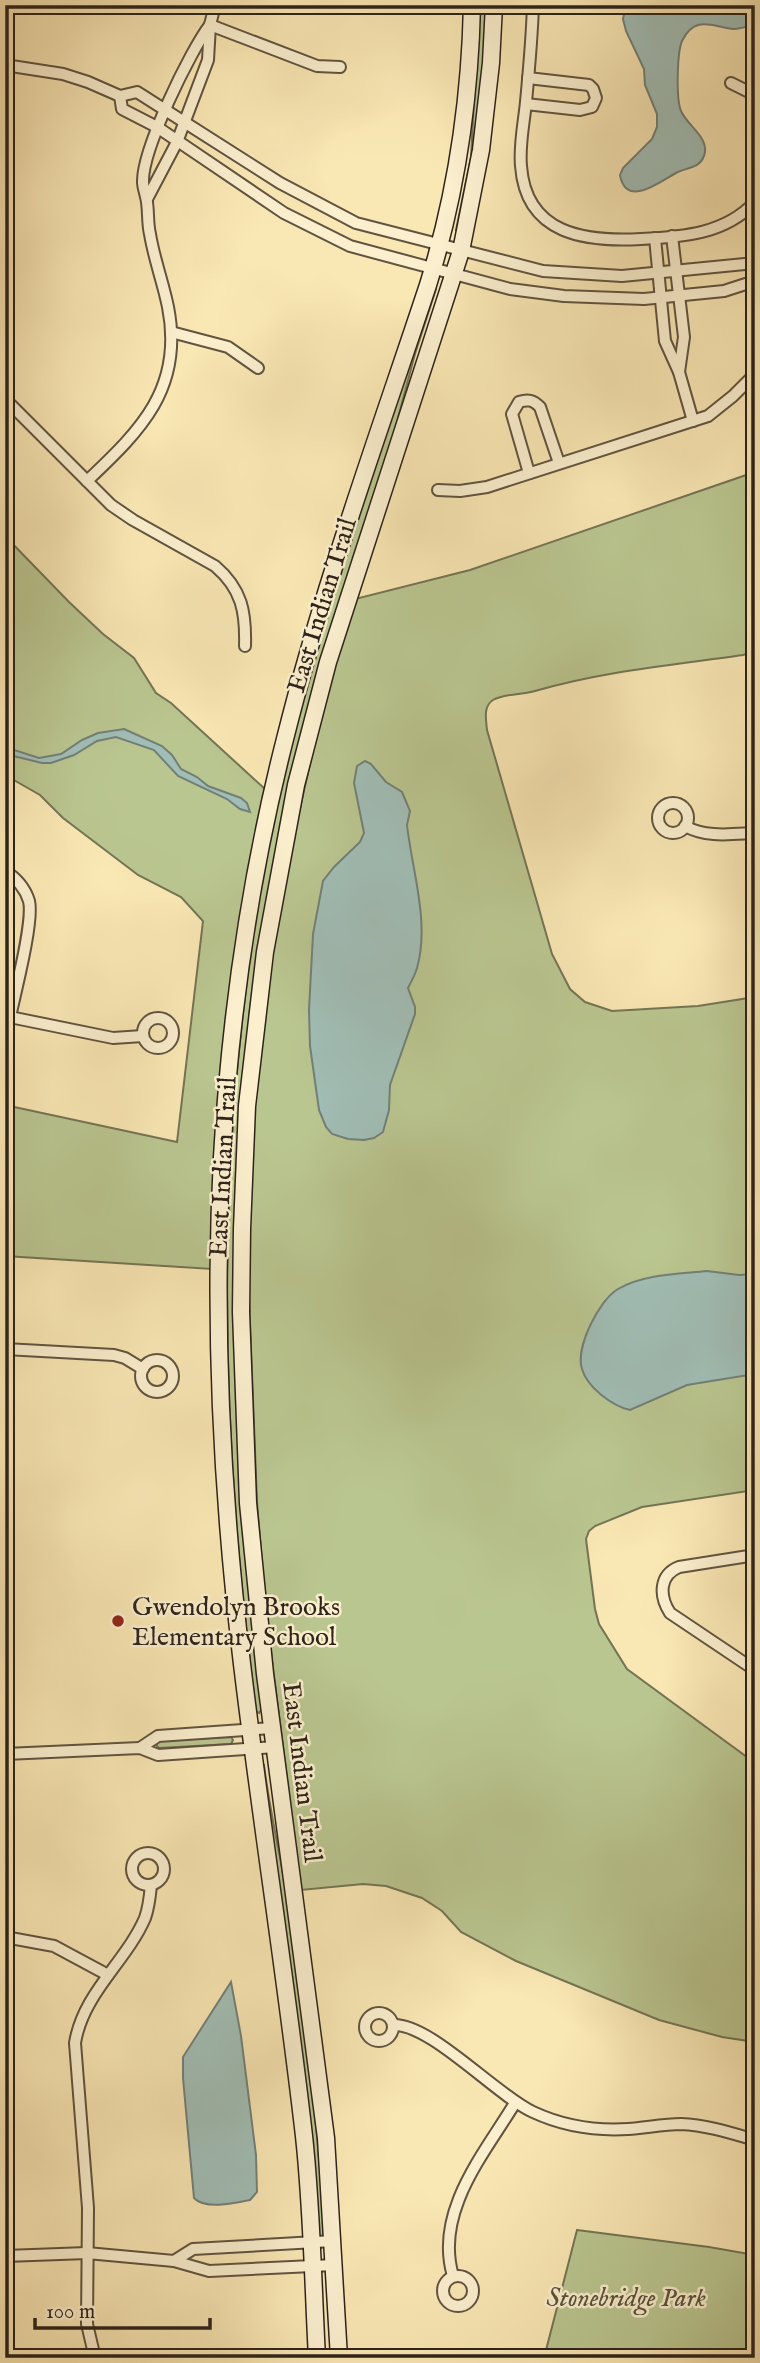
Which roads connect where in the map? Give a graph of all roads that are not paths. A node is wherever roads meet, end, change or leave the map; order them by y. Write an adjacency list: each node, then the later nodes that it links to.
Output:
1 (215, 5): 5 (street)
2 (472, 5): 21 (main road, East Indian Trail)
3 (494, 5): 22 (main road, East Indian Trail)
4 (533, 5): 8 (street)
5 (209, 25): 7 (street); 13 (street); 14 (street)
6 (5, 65): 11 (street)
7 (340, 67)
8 (528, 78): 12 (street); 12 (street)
9 (731, 83): 10 (street)
10 (755, 95)
11 (120, 96): 13 (street); 15 (street)
12 (526, 104): 20 (street)
13 (167, 109): 14 (street); 15 (street)
14 (184, 120): 16 (street); 21 (street)
15 (158, 127): 16 (street); 17 (street)
16 (177, 142): 17 (street); 24 (street)
17 (147, 199): 31 (street)
18 (755, 202): 19 (street)
19 (673, 236): 20 (street); 25 (street)
20 (654, 238): 27 (street)
21 (439, 245): 22 (street); 24 (main road, East Indian Trail)
22 (461, 251): 26 (main road, East Indian Trail); 27 (street)
23 (755, 263): 25 (street)
24 (433, 268): 26 (street); 52 (main road, East Indian Trail)
25 (677, 271): 27 (street); 29 (street)
26 (454, 273): 30 (street); 51 (main road, East Indian Trail)
27 (658, 274): 30 (street)
28 (755, 281): 29 (street)
29 (681, 295): 30 (street); 33 (street)
30 (661, 297): 33 (street)
31 (171, 332): 32 (street); 39 (street)
32 (258, 368)
33 (679, 372): 36 (street)
34 (755, 374): 36 (street)
35 (5, 399): 39 (street)
36 (693, 421): 37 (street)
37 (559, 463): 38 (street); 38 (street)
38 (529, 473): 40 (street)
39 (87, 481): 41 (street)
40 (438, 490)
41 (245, 646)
42 (685, 826): 43 (street)
43 (755, 833)
44 (5, 871): 45 (street)
45 (8, 1016): 46 (street)
46 (143, 1036)
47 (5, 1349): 48 (street)
48 (143, 1368)
49 (755, 1555): 50 (street)
50 (755, 1670)
51 (272, 1728): 52 (street); 53 (main road, East Indian Trail)
52 (251, 1730): 54 (street); 55 (main road, East Indian Trail)
53 (275, 1747): 55 (street); 63 (main road, East Indian Trail)
54 (140, 1748): 55 (street); 56 (street)
55 (253, 1749): 64 (main road, East Indian Trail)
56 (5, 1754)
57 (151, 1885): 59 (street)
58 (5, 1937): 59 (street)
59 (108, 1975): 65 (street)
60 (393, 2025): 61 (street)
61 (515, 2103): 62 (street); 70 (street)
62 (755, 2140)
63 (333, 2241): 64 (street); 68 (main road, East Indian Trail)
64 (311, 2242): 67 (street); 69 (main road, East Indian Trail)
65 (87, 2253): 66 (street); 67 (street); 71 (street)
66 (5, 2256)
67 (174, 2261): 69 (street)
68 (334, 2265): 69 (street); 73 (main road, East Indian Trail)
69 (312, 2266): 72 (main road, East Indian Trail)
70 (453, 2276)
71 (95, 2358)
72 (317, 2358)
73 (339, 2358)

